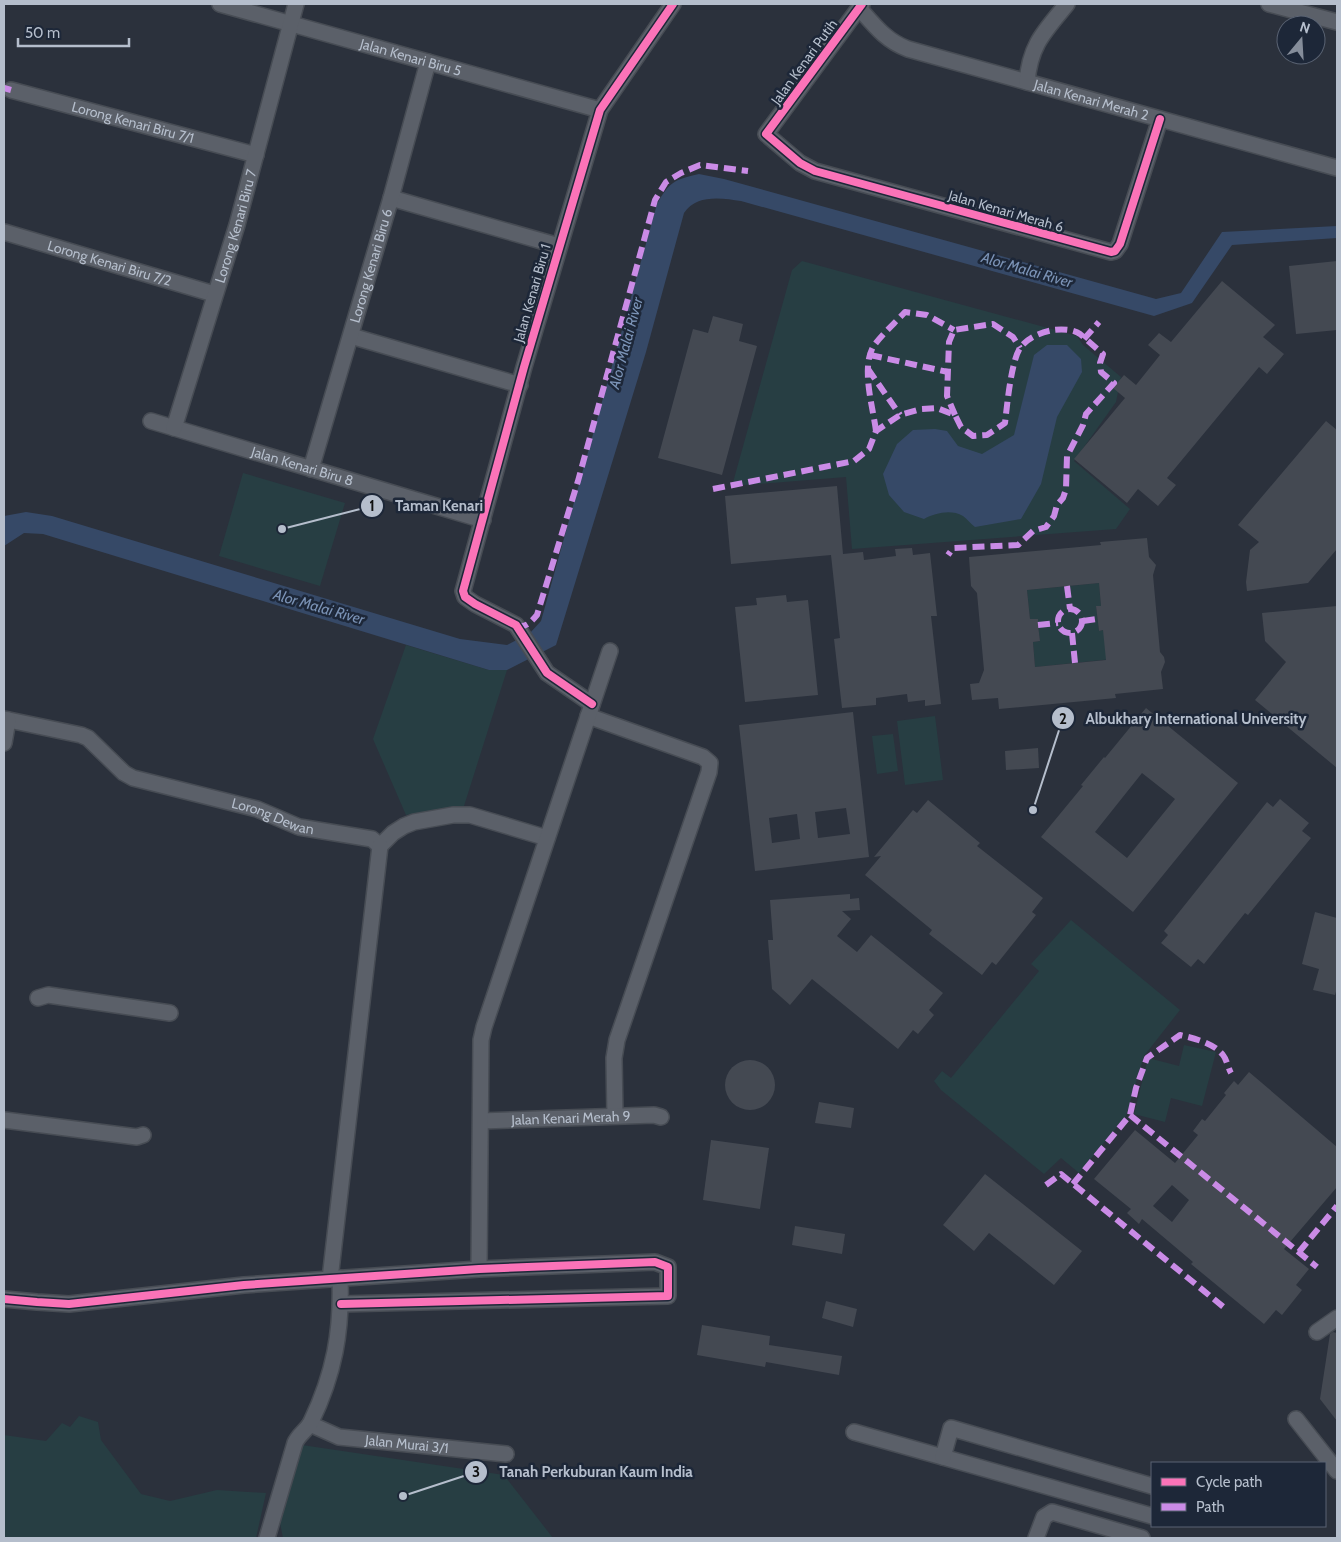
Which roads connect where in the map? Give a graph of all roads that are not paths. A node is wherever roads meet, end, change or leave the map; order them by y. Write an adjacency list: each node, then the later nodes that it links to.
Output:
1 (220, 4): 8 (street, Jalan Kenari Biru 5)
2 (296, 4): 8 (street, Lorong Kenari Biru 7)
3 (673, 4): 12 (street, Jalan Kenari Biru 1)
4 (1067, 4): 10 (street)
5 (1269, 4): 7 (street)
6 (861, 6): 10 (street, Jalan Kenari Merah 2); 14 (street, Jalan Kenari Putih)
7 (1337, 22)
8 (291, 24): 9 (street, Jalan Kenari Biru 5); 15 (street, Lorong Kenari Biru 7)
9 (428, 62): 12 (street, Jalan Kenari Biru 5); 17 (street, Lorong Kenari Biru 6)
10 (1027, 82): 13 (street, Jalan Kenari Merah 2)
11 (10, 90): 15 (street, Lorong Kenari Biru 7/1)
12 (600, 110): 19 (street, Jalan Kenari Biru 1)
13 (1160, 119): 14 (street, Jalan Kenari Merah 6); 16 (street, Jalan Kenari Merah 2)
14 (766, 134)
15 (256, 155): 20 (street, Lorong Kenari Biru 7)
16 (1337, 168)
17 (391, 198): 19 (street); 21 (street, Lorong Kenari Biru 6)
18 (4, 232): 20 (street, Lorong Kenari Biru 7/2)
19 (559, 246): 22 (street, Jalan Kenari Biru 1)
20 (214, 294): 24 (street, Lorong Kenari Biru 7)
21 (351, 336): 22 (street); 25 (street, Lorong Kenari Biru 6)
22 (520, 384): 26 (street, Jalan Kenari Biru 1)
23 (150, 420): 24 (street, Jalan Kenari Biru 8)
24 (174, 428): 25 (street, Jalan Kenari Biru 8)
25 (311, 468): 26 (street, Jalan Kenari Biru 8)
26 (483, 520): 28 (street, Jalan Kenari Biru 1)
27 (610, 650): 28 (street)
28 (590, 710): 31 (street); 35 (street)
29 (6, 720): 30 (street); 32 (street, Lorong Dewan)
30 (4, 743)
31 (547, 838): 32 (street); 38 (street)
32 (380, 846): 41 (street)
33 (38, 998): 34 (street)
34 (170, 1013)
35 (615, 1116): 36 (street, Jalan Kenari Merah 9); 38 (street, Jalan Kenari Merah 9)
36 (661, 1117)
37 (4, 1120): 39 (street)
38 (481, 1121): 40 (street)
39 (143, 1135)
40 (479, 1269): 41 (street); 43 (street)
41 (335, 1279): 42 (street); 43 (street)
42 (4, 1298)
43 (341, 1304): 47 (street)
44 (1337, 1318): 45 (street)
45 (1317, 1332)
46 (1296, 1419): 51 (street)
47 (310, 1424): 49 (street, Jalan Murai 3/1); 54 (street)
48 (854, 1432): 50 (street)
49 (506, 1454)
50 (943, 1457): 52 (street); 53 (street)
51 (1337, 1471)
52 (1151, 1486)
53 (1151, 1516)
54 (267, 1538)
55 (1036, 1538): 56 (street)
56 (1142, 1538)

